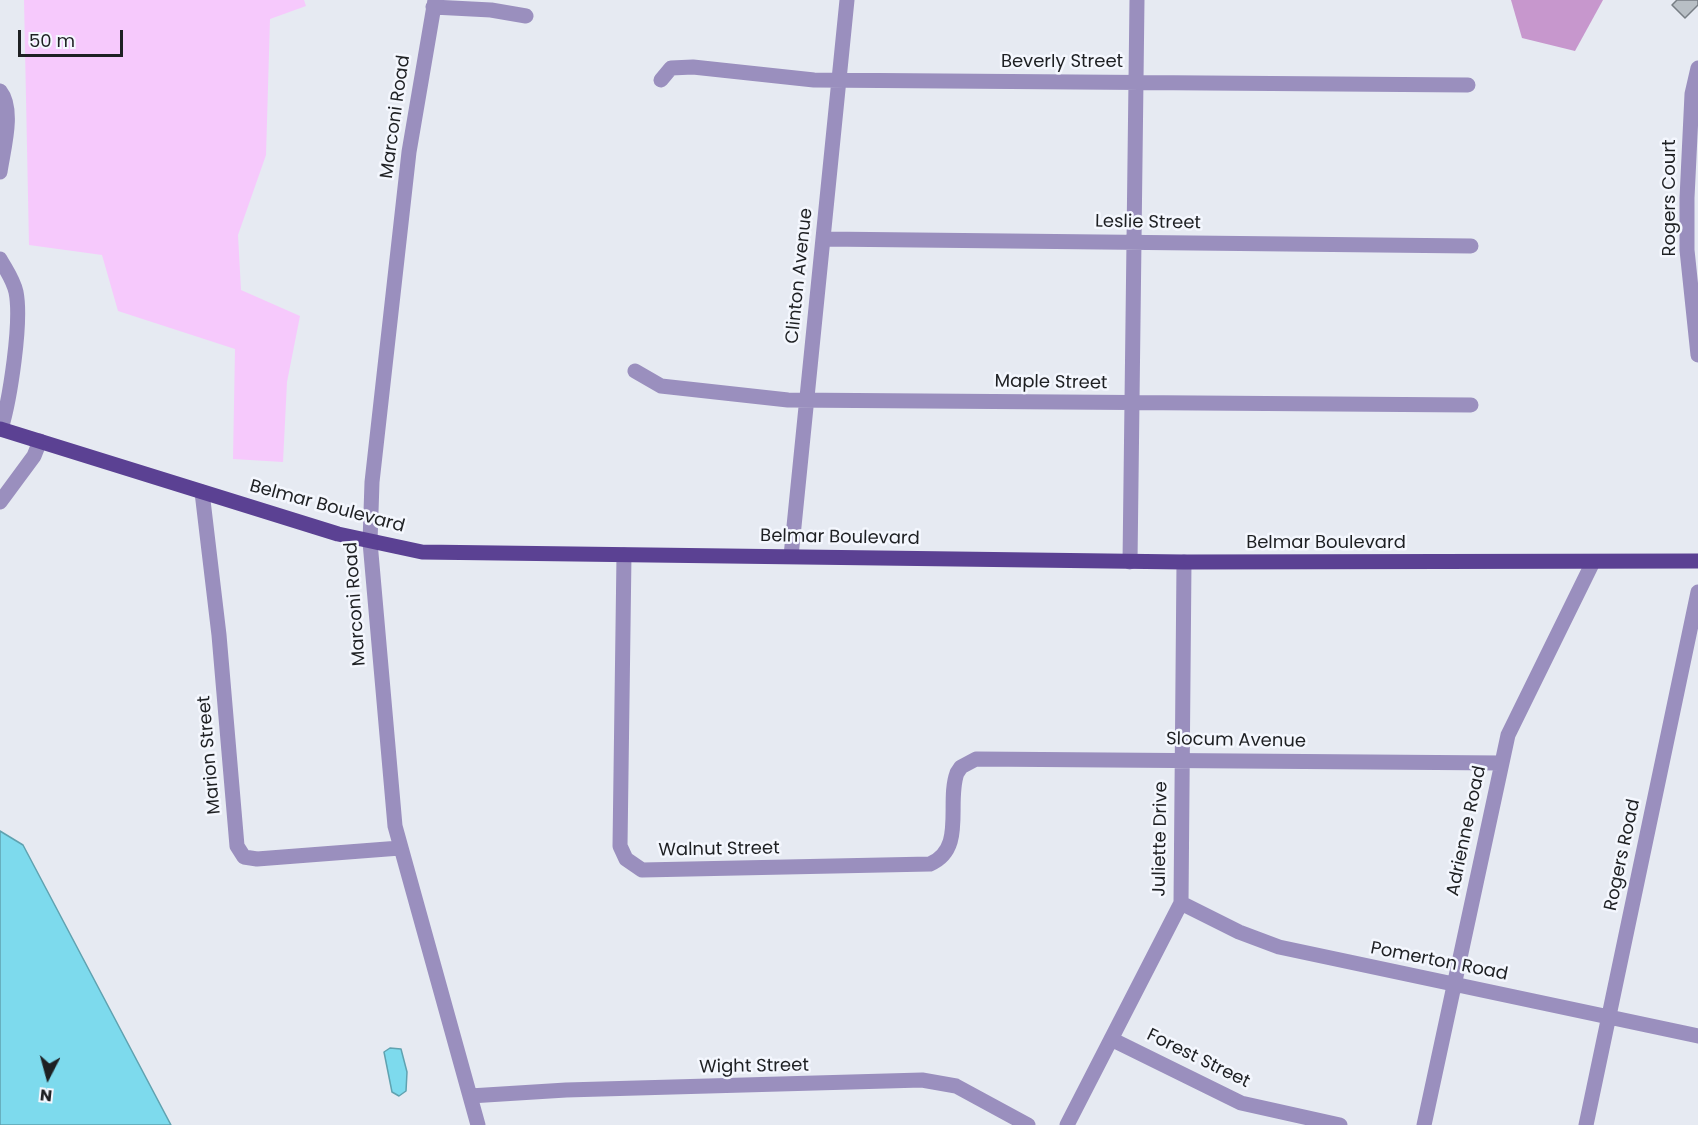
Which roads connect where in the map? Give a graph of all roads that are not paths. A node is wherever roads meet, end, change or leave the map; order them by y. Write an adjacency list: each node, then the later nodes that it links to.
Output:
1 (847, 0): 7 (street, Clinton Avenue)
2 (1137, 0): 8 (street)
3 (434, 4): 4 (street); 26 (street, Marconi Road)
4 (526, 16)
5 (1698, 68): 16 (street, Rogers Court)
6 (661, 80): 7 (street, Beverly Street)
7 (839, 80): 8 (street, Beverly Street); 12 (street, Clinton Avenue)
8 (1135, 82): 9 (street, Beverly Street); 13 (street)
9 (1468, 85)
10 (3, 97): 11 (street)
11 (0, 172)
12 (824, 238): 13 (street, Leslie Street); 19 (street, Clinton Avenue)
13 (1134, 242): 14 (street, Leslie Street); 20 (street)
14 (1471, 246)
15 (0, 259): 22 (street)
16 (1697, 329): 17 (street, Rogers Court)
17 (1698, 356)
18 (635, 371): 19 (street, Maple Street)
19 (806, 400): 20 (street, Maple Street); 28 (street, Clinton Avenue)
20 (1131, 403): 21 (street, Maple Street); 30 (street)
21 (1471, 405)
22 (1, 429): 23 (main road, Belmar Boulevard)
23 (40, 441): 24 (main road, Belmar Boulevard); 25 (street)
24 (202, 492): 26 (main road, Belmar Boulevard); 37 (street, Marion Street)
25 (0, 502)
26 (370, 542): 27 (main road, Belmar Boulevard); 37 (street, Marconi Road)
27 (624, 555): 28 (main road, Belmar Boulevard); 35 (street, Walnut Street)
28 (791, 556): 30 (main road, Belmar Boulevard)
29 (1698, 561): 32 (main road, Belmar Boulevard)
30 (1130, 562): 31 (main road, Belmar Boulevard)
31 (1184, 562): 32 (main road, Belmar Boulevard); 34 (street, Juliette Drive)
32 (1593, 562): 36 (street, Adrienne Road)
33 (1698, 592): 40 (street, Rogers Road)
34 (1182, 760): 35 (street, Slocum Avenue); 36 (street, Slocum Avenue); 38 (street, Juliette Drive)
35 (969, 761)
36 (1502, 764): 39 (street, Adrienne Road)
37 (400, 848): 43 (street, Marconi Road)
38 (1181, 903): 39 (street, Pomerton Road); 42 (street, Juliette Drive)
39 (1454, 984): 40 (street, Pomerton Road); 48 (street, Adrienne Road)
40 (1609, 1017): 41 (street, Pomerton Road); 49 (street, Rogers Road)
41 (1698, 1036)
42 (1111, 1039): 46 (street, Juliette Drive); 47 (street, Forest Street)
43 (470, 1096): 44 (street, Marconi Road); 45 (street, Wight Street)
44 (478, 1125)
45 (1028, 1125)
46 (1067, 1125)
47 (1340, 1125)
48 (1424, 1125)
49 (1586, 1125)

